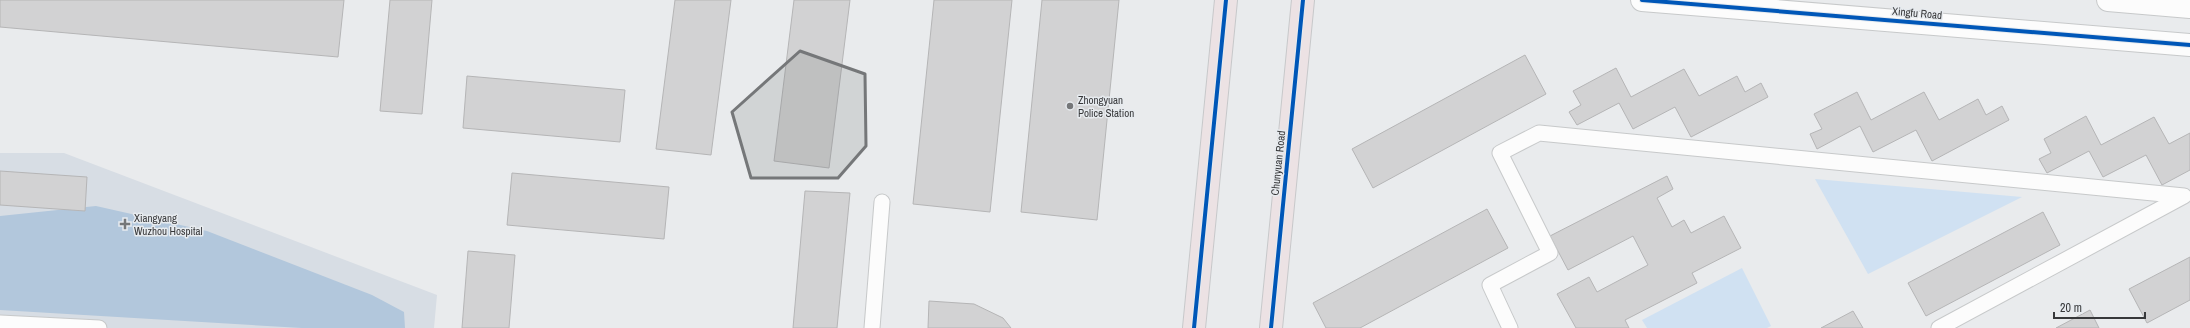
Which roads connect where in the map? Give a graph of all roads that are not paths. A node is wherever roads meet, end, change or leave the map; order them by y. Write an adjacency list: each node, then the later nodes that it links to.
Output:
1 (1226, 0): 11 (main road)
2 (1303, 0): 12 (main road, Chunyuan Road)
3 (1642, 0): 6 (street, Xingfu Road)
4 (2119, 0): 5 (street)
5 (2190, 7)
6 (2190, 45)
7 (882, 202): 10 (lane)
8 (0, 323): 9 (lane)
9 (99, 328)
10 (872, 328)
11 (1194, 328)
12 (1271, 328)
13 (1510, 328): 14 (lane)
14 (1939, 328)

